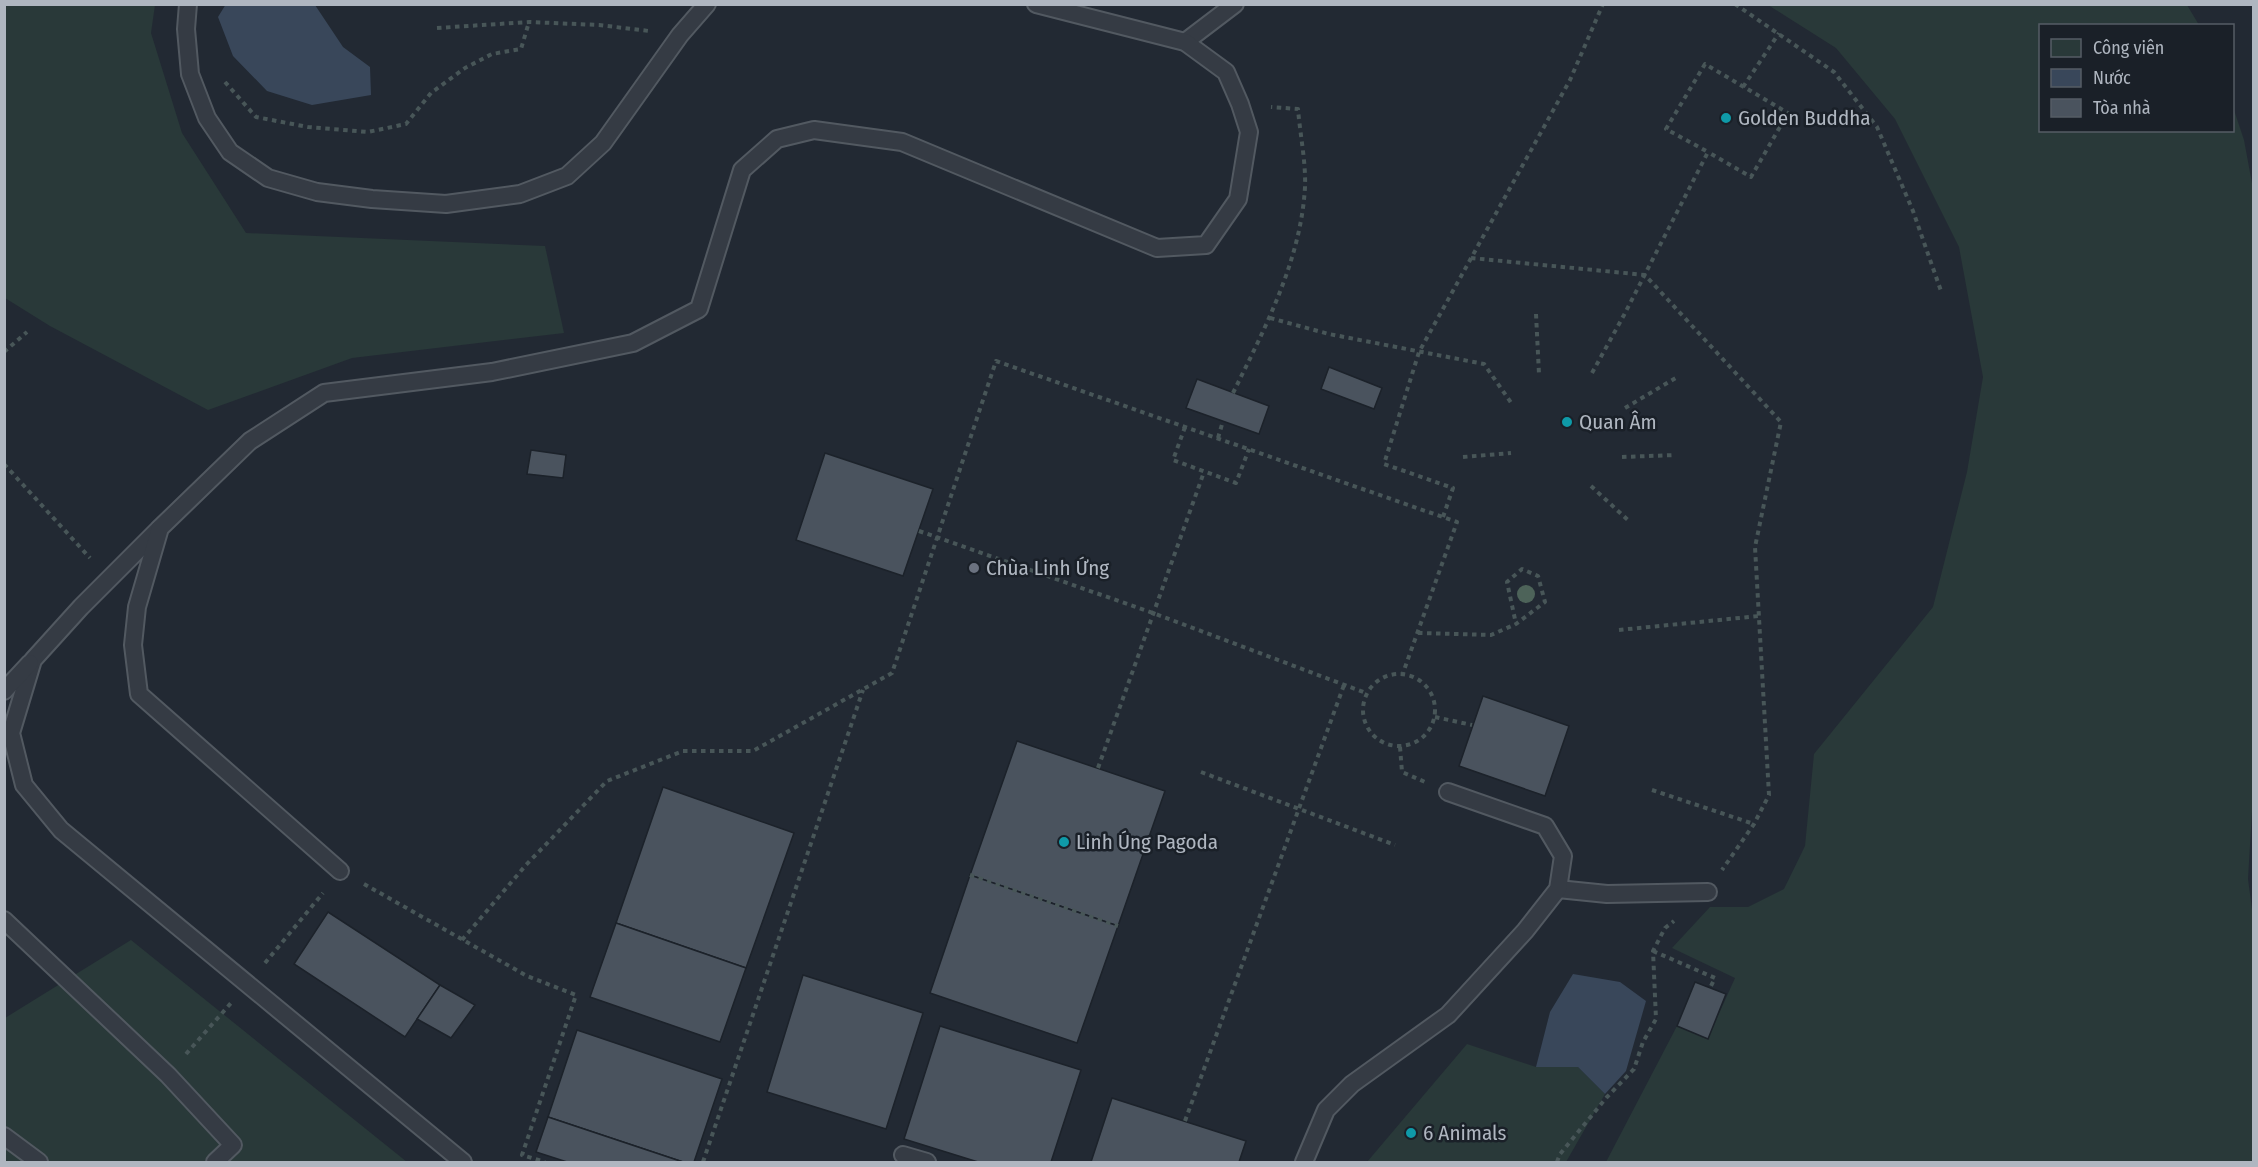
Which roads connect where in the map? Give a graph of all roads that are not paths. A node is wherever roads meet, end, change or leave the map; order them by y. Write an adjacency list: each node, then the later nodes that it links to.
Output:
1 (188, 4): 2 (lane)
2 (707, 4)
3 (1036, 4): 5 (lane)
4 (1235, 4): 5 (lane)
5 (1185, 42): 6 (lane)
6 (160, 528): 7 (lane); 10 (lane)
7 (33, 660): 8 (lane); 18 (lane)
8 (4, 691)
9 (1448, 792): 11 (lane)
10 (340, 871)
11 (1558, 890): 12 (lane); 20 (lane)
12 (1708, 892)
13 (4, 920): 17 (lane)
14 (4, 1136): 16 (lane)
15 (903, 1155): 19 (lane)
16 (39, 1162)
17 (215, 1162)
18 (463, 1162)
19 (927, 1162)
20 (1304, 1162)

